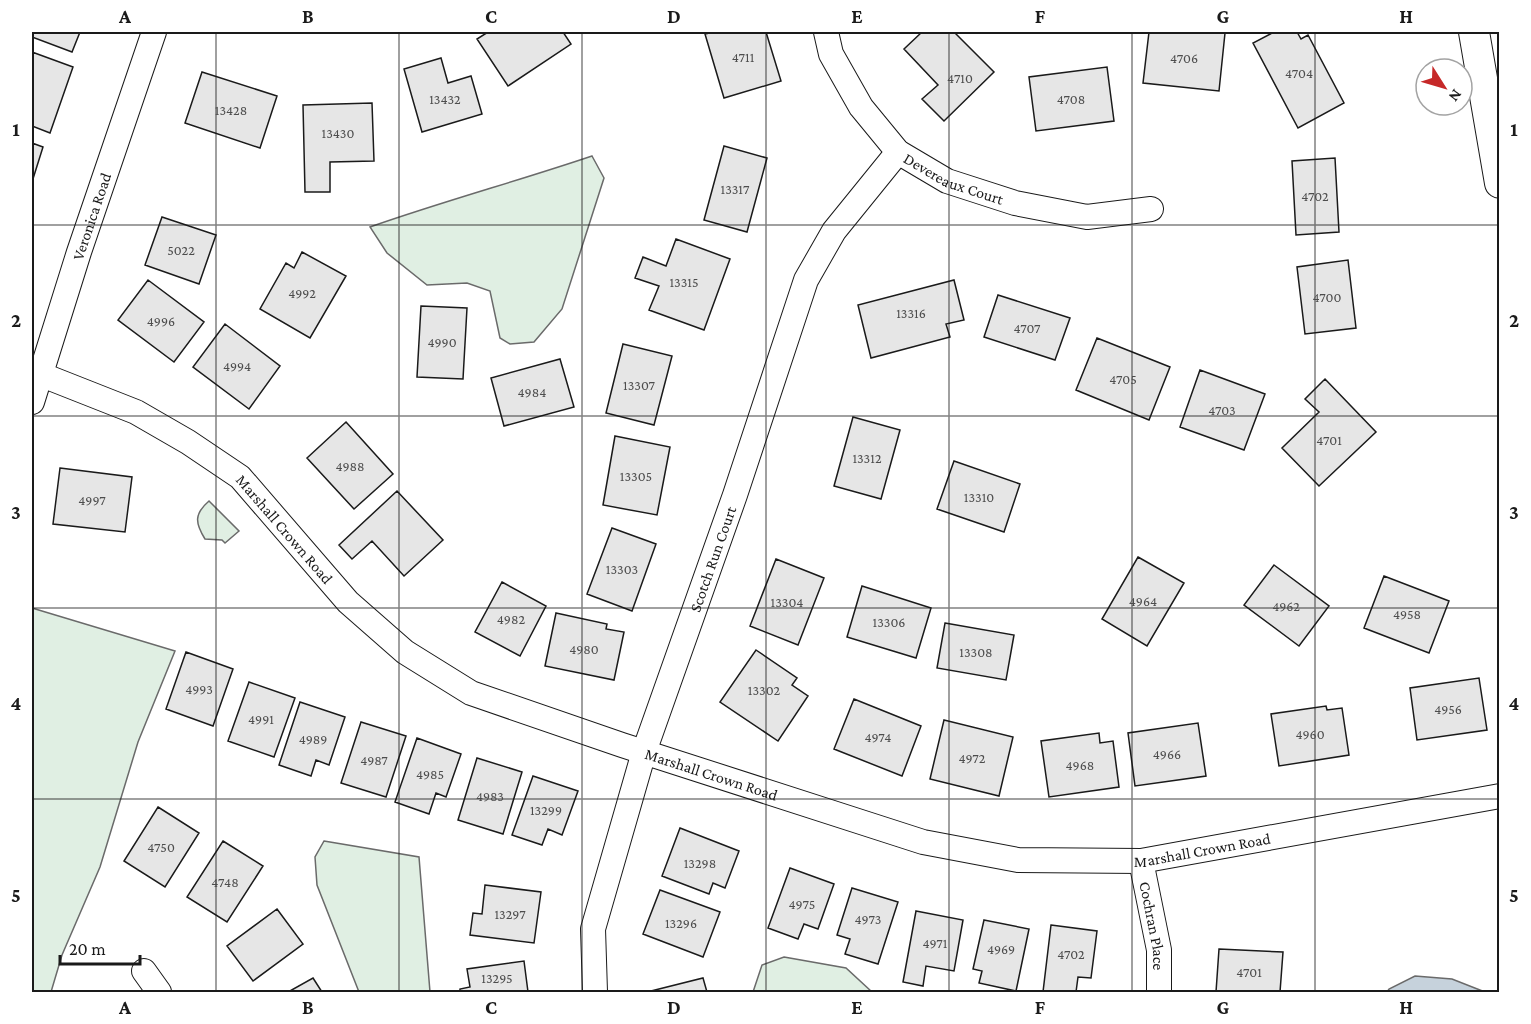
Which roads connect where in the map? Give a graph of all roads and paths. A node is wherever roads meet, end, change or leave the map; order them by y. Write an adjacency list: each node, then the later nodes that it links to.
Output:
1 (154, 32): 7 (street, Veronica Road)
2 (826, 32): 4 (street, Devereaux Court)
3 (1474, 32): 5 (street)
4 (898, 152): 6 (street, Devereaux Court); 9 (street, Scotch Run Court)
5 (1500, 183)
6 (1151, 209)
7 (37, 373): 8 (street, Veronica Road); 9 (street, Marshall Crown Road)
8 (32, 402)
9 (644, 752): 11 (street, Marshall Crown Road); 14 (street, Scotch Run Court)
10 (1500, 796): 11 (street, Marshall Crown Road)
11 (1141, 861): 15 (street, Cochran Place)
12 (144, 971): 13 (street)
13 (159, 993)
14 (595, 993)
15 (1159, 993)

